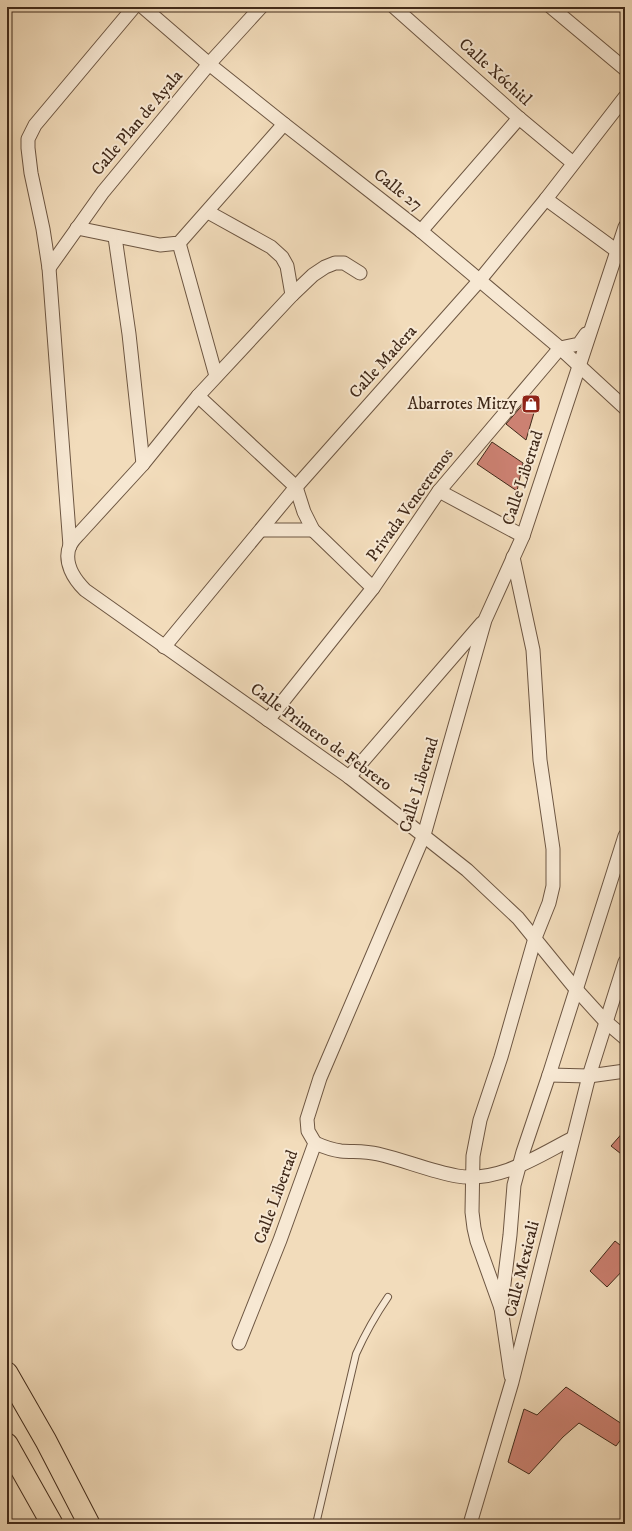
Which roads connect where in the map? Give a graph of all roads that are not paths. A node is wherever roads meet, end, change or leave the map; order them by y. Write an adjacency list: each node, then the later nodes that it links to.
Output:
1 (134, 7): 20 (street)
2 (143, 7): 6 (street, Calle 27)
3 (261, 7): 6 (street, Calle Plan de Ayala)
4 (394, 7): 9 (street, Calle Xóchitl)
5 (551, 7): 7 (street)
6 (209, 64): 10 (street, Calle 27); 15 (street, Calle Plan de Ayala)
7 (625, 69)
8 (625, 97): 11 (street, Calle Madera)
9 (519, 118): 11 (street, Calle Xóchitl); 16 (street)
10 (284, 124): 13 (street); 16 (street, Calle 27)
11 (573, 163): 12 (street, Calle Madera)
12 (546, 199): 19 (street); 22 (street, Calle Madera)
13 (208, 212): 18 (street); 23 (street)
14 (625, 227): 19 (street, Calle Libertad)
15 (78, 228): 17 (street); 20 (street, Calle Plan de Ayala)
16 (421, 231): 22 (street, Calle 27)
17 (115, 236): 18 (street); 30 (street)
18 (179, 243): 27 (street)
19 (617, 251): 24 (street, Calle Libertad)
20 (49, 268): 36 (street)
21 (360, 273): 23 (street)
22 (479, 281): 25 (street, Calle 27); 31 (street, Calle Madera)
23 (292, 295): 27 (street)
24 (592, 325): 25 (street); 26 (street, Calle Libertad)
25 (560, 348): 26 (street, Calle 27); 32 (street, Privada Venceremos)
26 (579, 365): 29 (street, Calle 27); 35 (street, Calle Libertad)
27 (216, 376): 28 (street)
28 (198, 396): 30 (street); 31 (street)
29 (625, 408)
30 (143, 464): 36 (street)
31 (296, 488): 33 (street, Calle Madera); 34 (street)
32 (439, 491): 35 (street); 38 (street, Privada Venceremos)
33 (260, 530): 34 (street); 40 (street, Calle Madera)
34 (313, 530): 38 (street)
35 (523, 536): 37 (street, Calle Libertad)
36 (70, 546): 40 (street, Calle Primero de Febrero)
37 (513, 557): 39 (street, Calle Libertad); 45 (street)
38 (373, 588): 41 (street, Privada Venceremos)
39 (485, 620): 42 (street); 43 (street, Calle Libertad)
40 (164, 647): 41 (street, Calle Primero de Febrero)
41 (268, 720): 42 (street, Calle Primero de Febrero)
42 (350, 777): 43 (street, Calle Primero de Febrero)
43 (424, 836): 45 (street, Calle Primero de Febrero); 54 (street, Calle Libertad)
44 (625, 836): 47 (street)
45 (535, 938): 47 (street, Calle Primero de Febrero); 56 (street)
46 (625, 962): 48 (street, Calle Mexicali)
47 (575, 988): 48 (street, Calle Primero de Febrero); 51 (street)
48 (605, 1021): 49 (street, Calle Primero de Febrero); 52 (street, Calle Mexicali)
49 (625, 1038)
50 (625, 1071): 52 (street)
51 (549, 1075): 52 (street); 55 (street)
52 (589, 1076): 53 (street, Calle Mexicali)
53 (574, 1138): 55 (street); 61 (street, Calle Mexicali)
54 (315, 1143): 56 (street); 59 (street, Calle Libertad)
55 (519, 1167): 56 (street); 58 (street)
56 (472, 1177): 58 (street)
57 (388, 1297): 65 (lane)
58 (501, 1308): 61 (street)
59 (238, 1343)
60 (10, 1377): 64 (highway)
61 (512, 1382): 66 (street, Calle Mexicali)
62 (7, 1444): 63 (highway)
63 (52, 1524)
64 (89, 1524)
65 (316, 1524)
66 (470, 1524)

